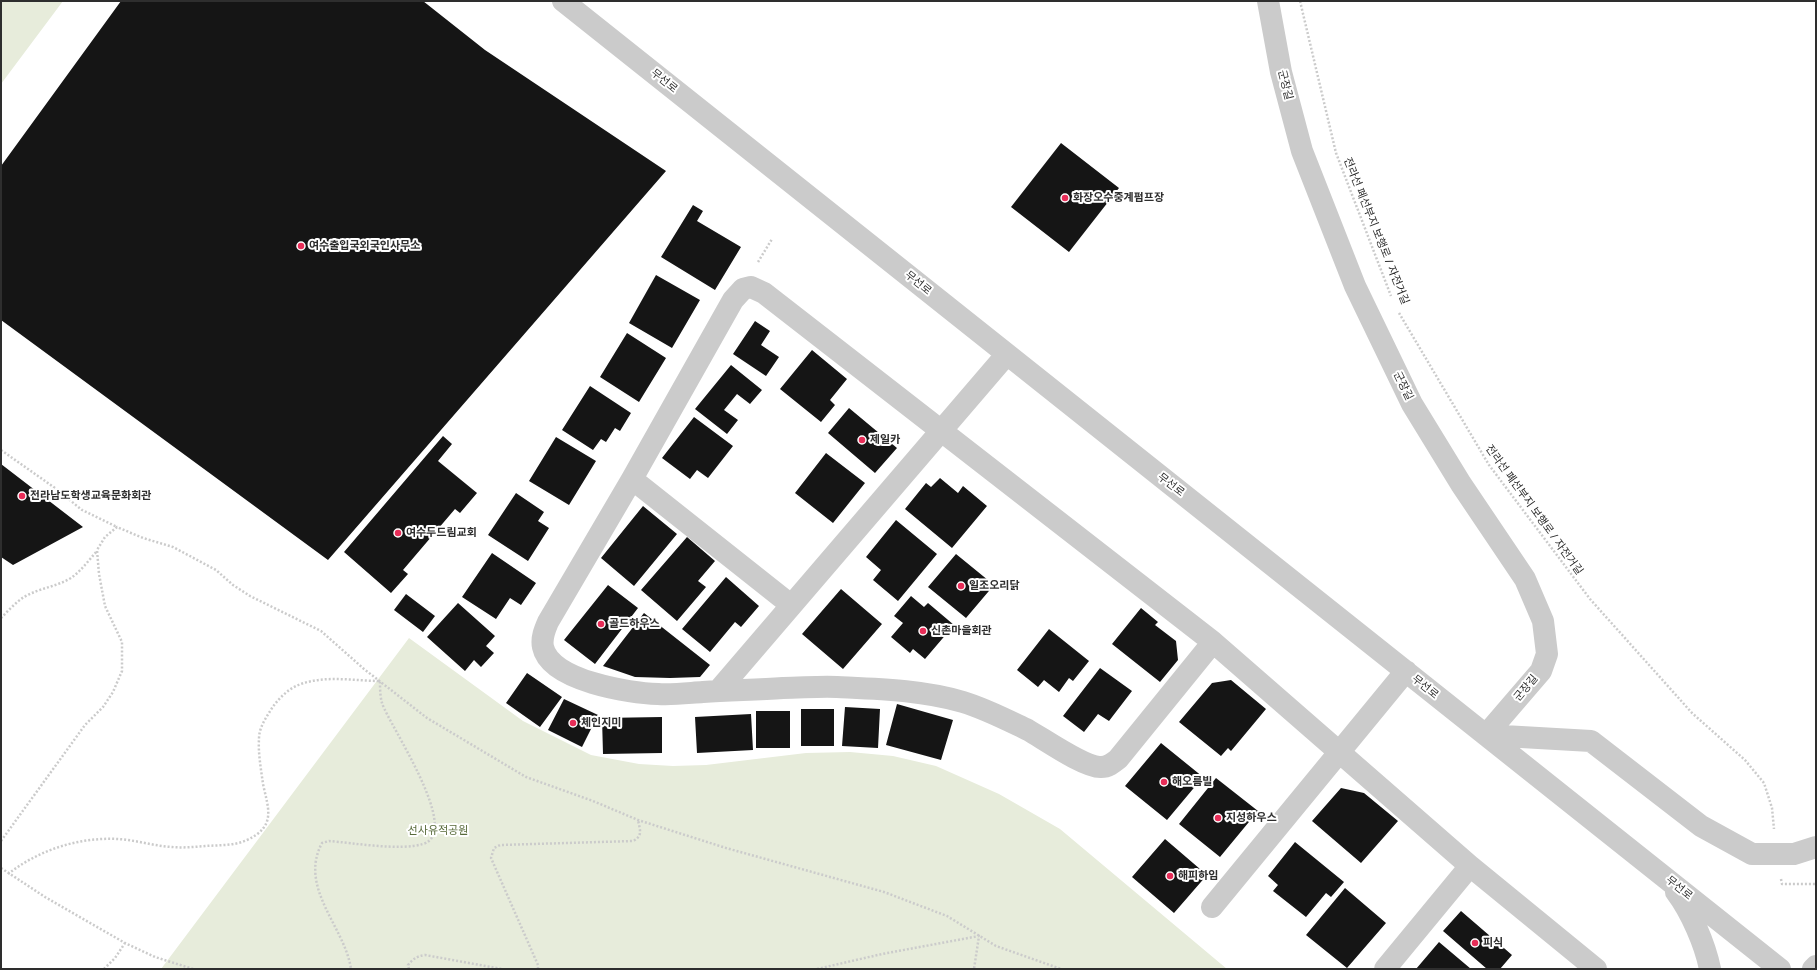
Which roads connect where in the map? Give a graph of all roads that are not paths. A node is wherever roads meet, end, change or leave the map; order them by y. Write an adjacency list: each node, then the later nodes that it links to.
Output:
1 (563, 1): 3 (street, 무선로)
2 (1268, 1): 10 (street, 군장길)
3 (1007, 354): 4 (street); 8 (street, 무선로)
4 (941, 430): 5 (street); 6 (street); 7 (street)
5 (632, 479): 6 (street); 9 (street)
6 (791, 605): 9 (street)
7 (1213, 642): 9 (street); 11 (street)
8 (1406, 672): 10 (street, 무선로); 11 (street)
9 (718, 691)
10 (1486, 736): 12 (street); 14 (street, 무선로)
11 (1340, 752): 13 (street); 15 (street)
12 (1816, 847)
13 (1470, 866): 17 (street); 18 (street)
14 (1669, 881): 19 (street); 20 (street, 무선로)
15 (1212, 907)
16 (1816, 966): 21 (street)
17 (1385, 969)
18 (1596, 969)
19 (1710, 969)
20 (1780, 969)
21 (1813, 969)

